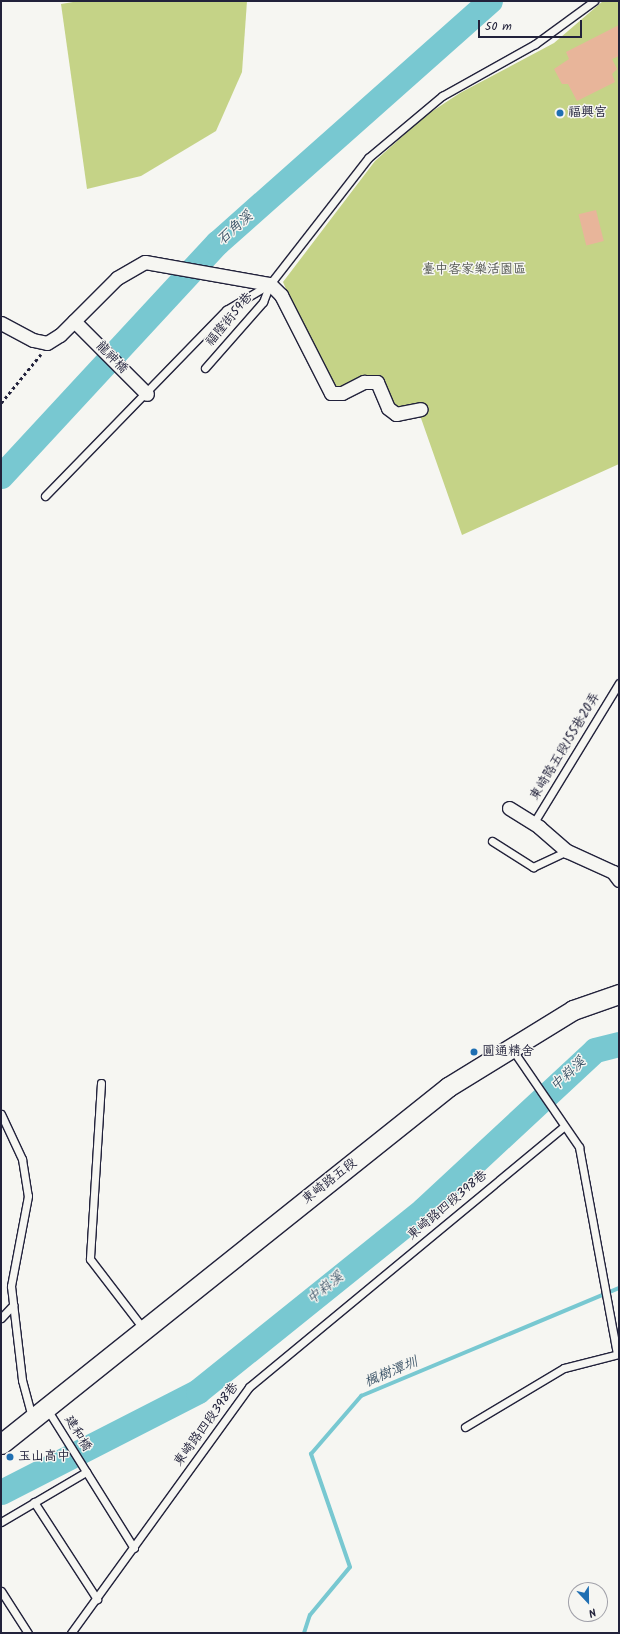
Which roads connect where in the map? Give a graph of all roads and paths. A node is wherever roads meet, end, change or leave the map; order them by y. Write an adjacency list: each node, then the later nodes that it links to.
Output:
1 (594, 1): 2 (lane)
2 (270, 284): 3 (street); 6 (lane, 福隆街59巷); 7 (lane); 9 (street)
3 (74, 321): 5 (street); 7 (street, 龍神橋)
4 (1, 323): 5 (street)
5 (48, 343): 8 (path)
6 (205, 368)
7 (147, 394): 10 (lane)
8 (1, 403)
9 (420, 409)
10 (45, 496)
11 (619, 683): 13 (lane, 東崎路五段155巷20弄)
12 (509, 808): 13 (street)
13 (533, 824): 15 (street)
14 (492, 841): 15 (lane)
15 (567, 852): 16 (street)
16 (617, 874)
17 (619, 994): 18 (street, 東崎路五段)
18 (510, 1046): 21 (lane); 24 (street, 東崎路五段)
19 (101, 1083): 24 (lane)
20 (1, 1114): 22 (lane, 建和橋)
21 (564, 1126): 25 (lane); 32 (lane, 東崎路四段398巷)
22 (13, 1306): 23 (lane); 26 (lane, 建和橋)
23 (1, 1318)
24 (143, 1328): 26 (street, 東崎路五段)
25 (618, 1354): 27 (lane)
26 (46, 1409): 28 (street, 東崎路五段); 29 (lane, 建和橋)
27 (465, 1427)
28 (1, 1444)
29 (86, 1472): 30 (lane); 32 (lane, 建和橋)
30 (34, 1502): 31 (lane); 34 (lane)
31 (1, 1522)
32 (134, 1548): 34 (lane, 東崎路四段398巷)
33 (1, 1591): 35 (lane)
34 (97, 1599): 36 (lane, 東崎路四段398巷)
35 (28, 1633)
36 (71, 1633)

